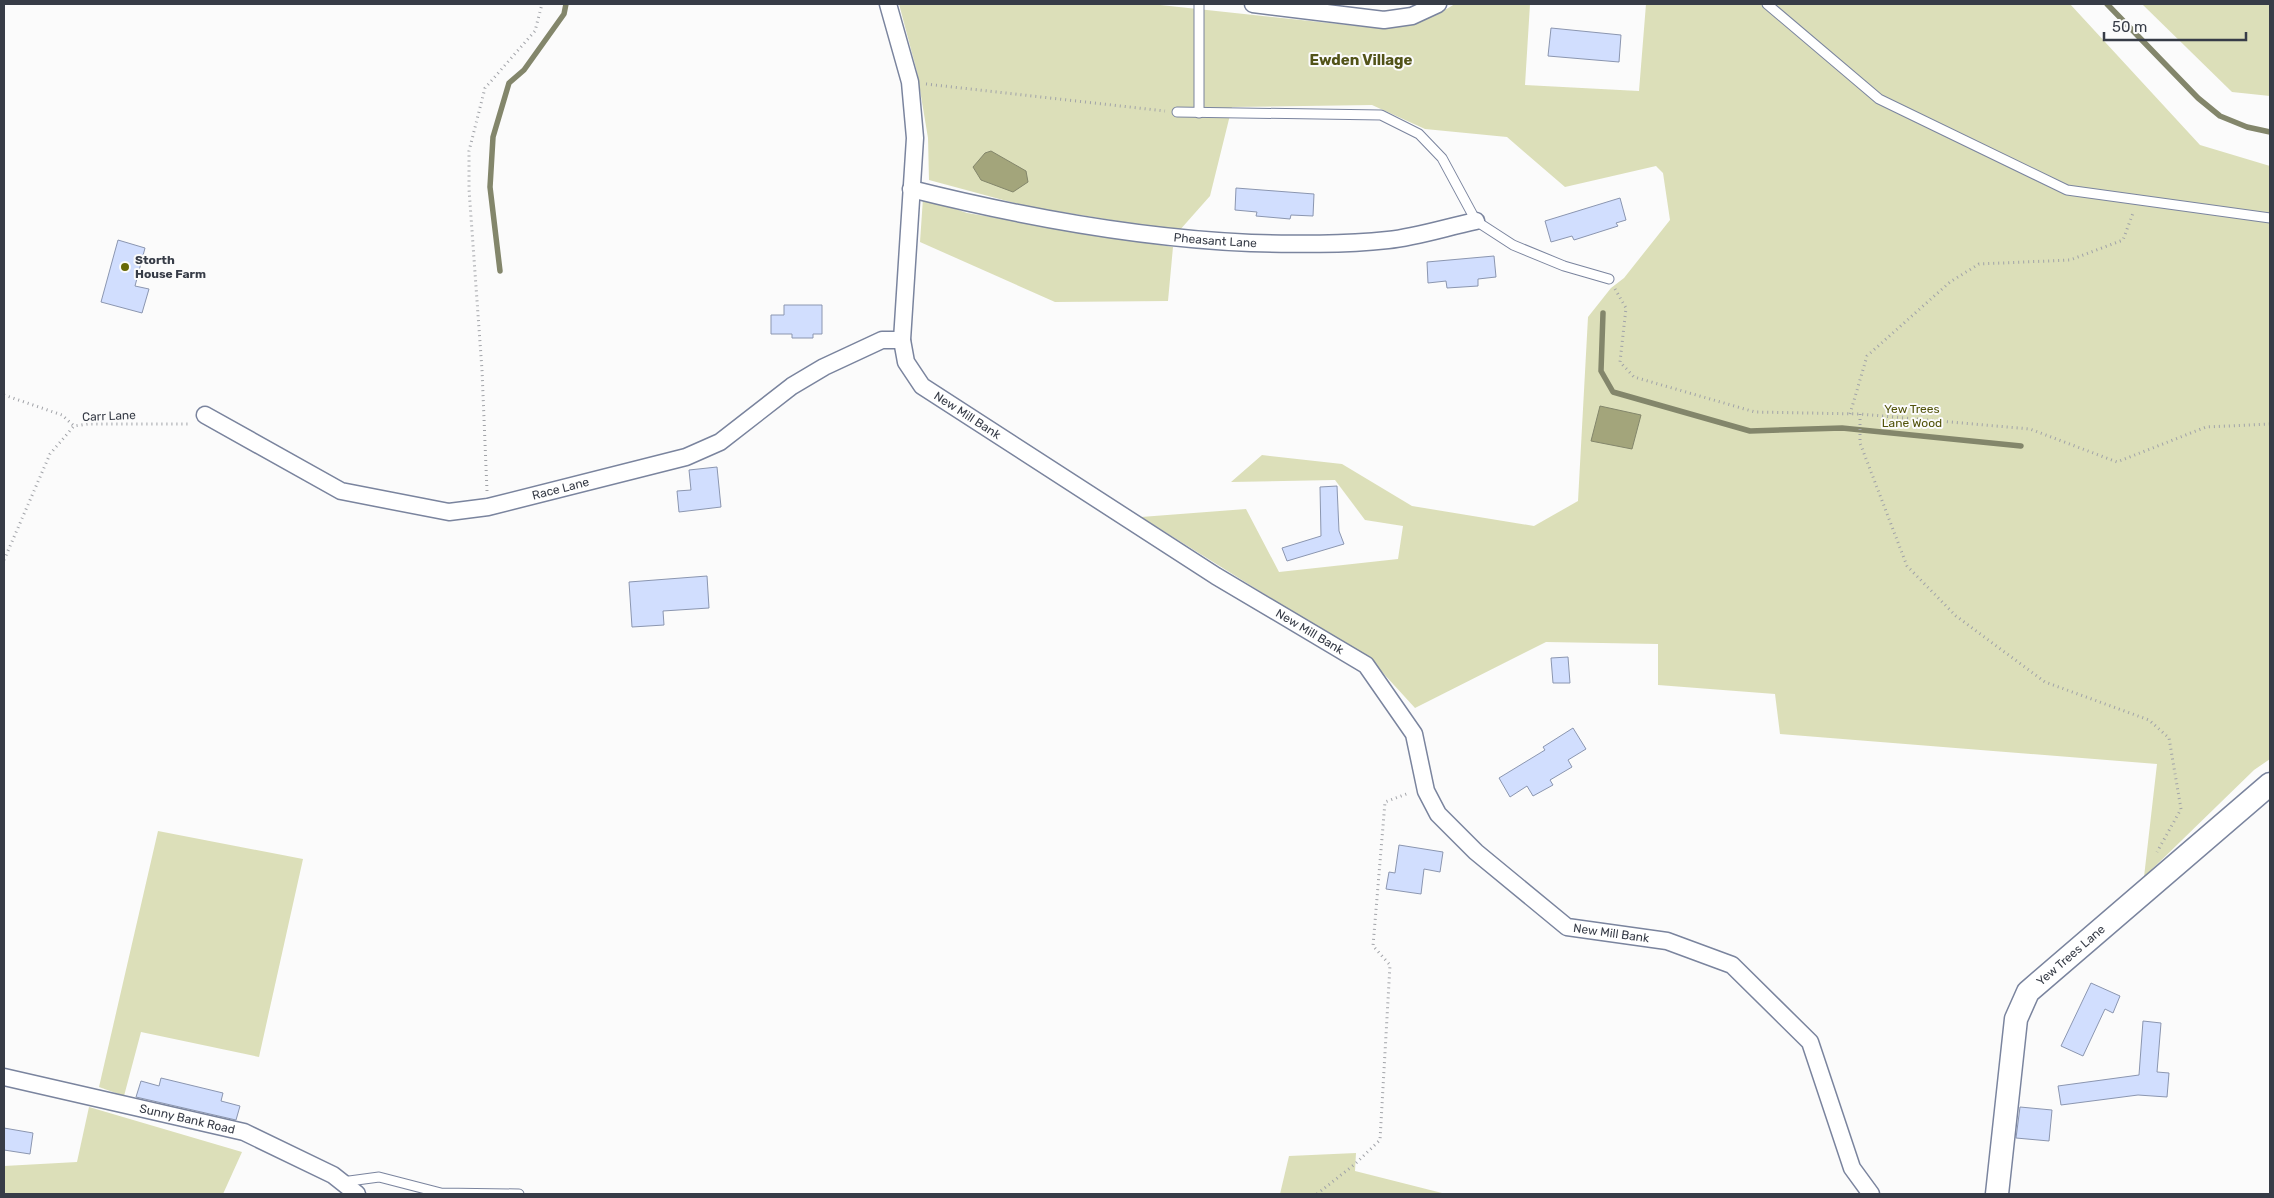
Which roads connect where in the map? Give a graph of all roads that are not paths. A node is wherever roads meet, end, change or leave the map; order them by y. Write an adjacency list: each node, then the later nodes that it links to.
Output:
1 (888, 4): 8 (street, New Mill Bank)
2 (1200, 4): 7 (lane)
3 (1253, 4): 4 (street)
4 (1438, 4)
5 (1767, 4): 9 (lane)
6 (1176, 112): 7 (lane)
7 (1199, 113): 10 (lane)
8 (911, 189): 10 (street, Pheasant Lane); 12 (street, New Mill Bank)
9 (2270, 218)
10 (1476, 221): 11 (lane)
11 (1609, 279)
12 (902, 340): 13 (street, Race Lane); 19 (street, New Mill Bank)
13 (205, 415)
14 (2270, 784): 20 (street, Yew Trees Lane)
15 (4, 1077): 16 (street, Sunny Bank Road)
16 (342, 1182): 17 (street, Sunny Bank Road); 18 (lane)
17 (357, 1194)
18 (519, 1194)
19 (1871, 1194)
20 (1998, 1194)

